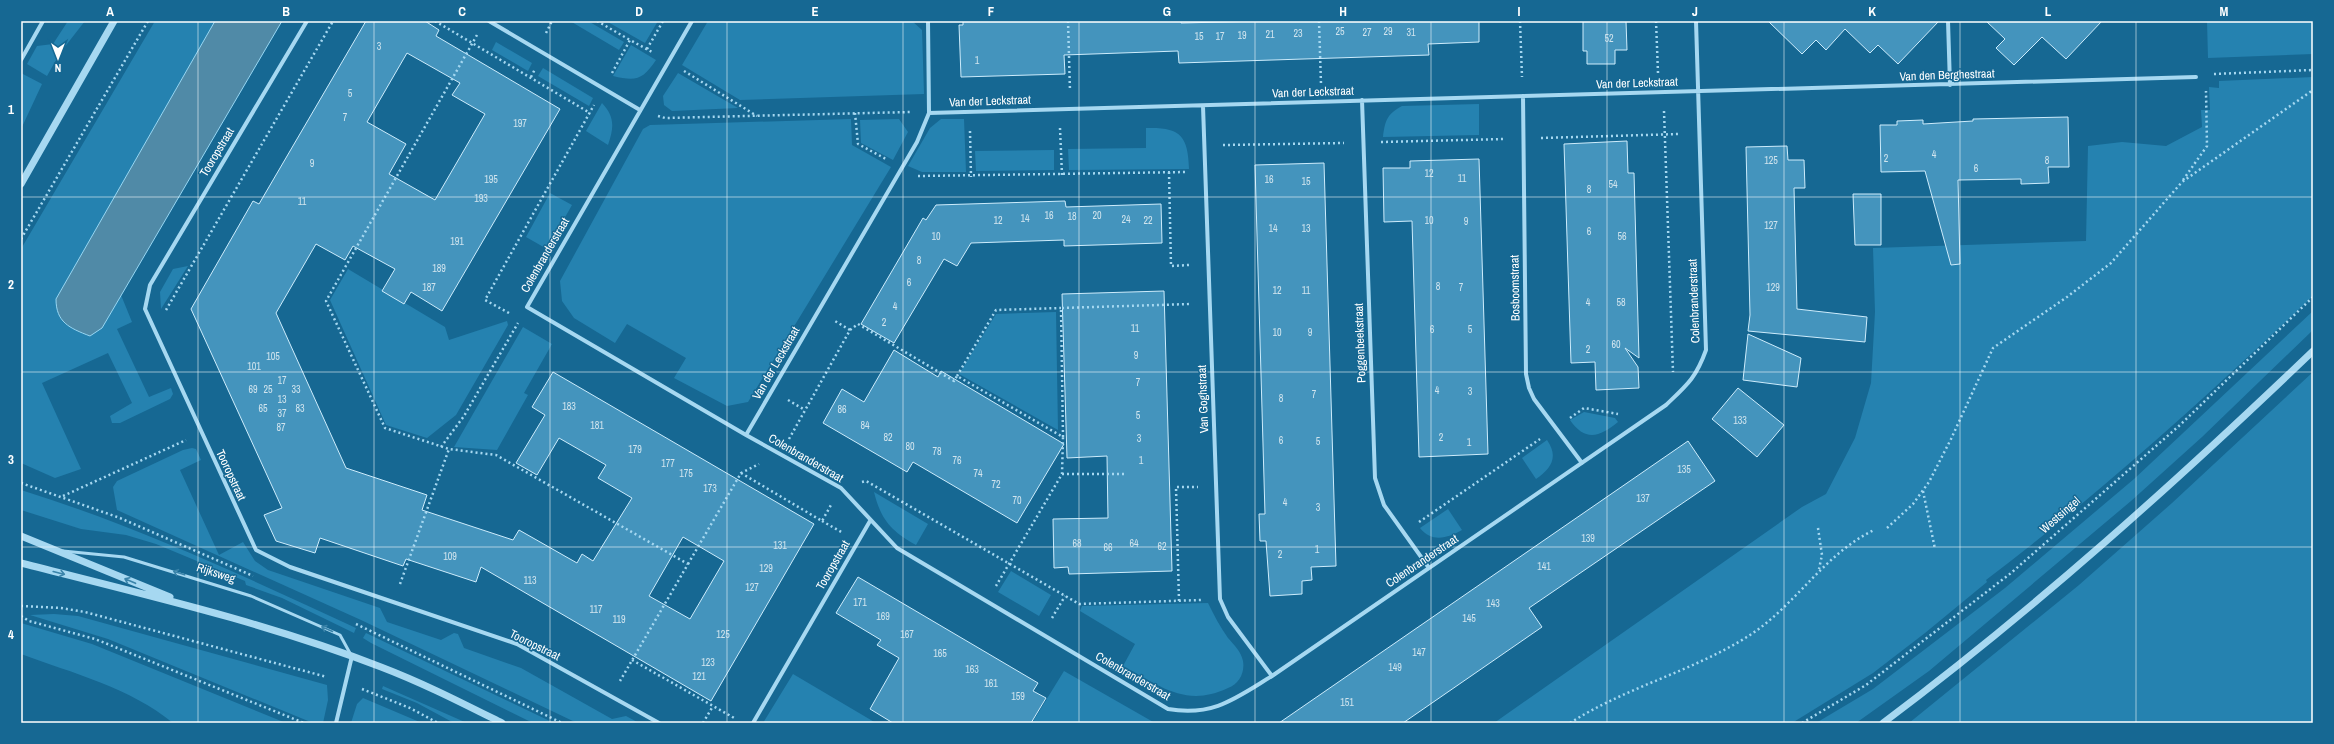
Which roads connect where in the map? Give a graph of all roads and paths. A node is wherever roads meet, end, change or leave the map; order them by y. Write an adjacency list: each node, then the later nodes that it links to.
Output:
1 (44, 21): 22 (street)
2 (114, 21): 50 (street)
3 (148, 21): 51 (path)
4 (307, 21): 58 (street, Tooropstraat)
5 (333, 21): 58 (path)
6 (435, 21): 20 (path)
7 (489, 21): 35 (street)
8 (597, 21): 19 (path)
9 (663, 21): 21 (path)
10 (692, 21): 35 (street, Colenbranderstraat)
11 (928, 21): 39 (street, Van der Leckstraat)
12 (1068, 21): 34 (path)
13 (1319, 21): 31 (path)
14 (1520, 21): 29 (path)
15 (1656, 21): 28 (path)
16 (1696, 21): 27 (street, Colenbranderstraat)
17 (1948, 21): 25 (street)
18 (479, 32): 20 (path)
19 (630, 40)
20 (473, 42): 38 (path); 68 (path)
21 (647, 49)
22 (21, 60)
23 (2313, 70): 24 (path)
24 (2196, 77): 25 (street, Van den Berghestraat); 49 (path)
25 (1950, 85): 27 (street, Van den Berghestraat)
26 (2313, 90): 49 (path)
27 (1698, 91): 28 (street, Van der Leckstraat); 40 (street, Colenbranderstraat)
28 (1658, 93): 29 (street, Van der Leckstraat); 41 (path)
29 (1522, 96): 30 (street, Van der Leckstraat); 42 (street, Bosboomstraat)
30 (1362, 100): 31 (street, Van der Leckstraat); 43 (street, Poggenbeekstraat)
31 (1322, 102): 32 (street, Van der Leckstraat)
32 (1203, 106): 34 (street, Van der Leckstraat); 46 (street, Van Goghstraat)
33 (1060, 109): 34 (street, Van der Leckstraat); 37 (street, Van der Leckstraat); 47 (path)
34 (1071, 109)
35 (640, 110): 36 (path); 55 (street, Colenbranderstraat)
36 (855, 112): 39 (path); 44 (path)
37 (970, 112): 39 (street, Van der Leckstraat); 48 (path)
38 (590, 113)
39 (930, 113): 44 (street, Van der Leckstraat)
40 (1700, 133): 41 (path); 62 (street, Colenbranderstraat)
41 (1665, 134): 42 (path); 62 (path)
42 (1523, 139): 43 (path); 63 (street, Bosboomstraat)
43 (1364, 142): 46 (path); 83 (street, Poggenbeekstraat)
44 (902, 168): 48 (path); 57 (street, Van der Leckstraat)
45 (1169, 172): 46 (path); 47 (path); 52 (path)
46 (1205, 172): 52 (street, Van Goghstraat)
47 (1062, 175): 48 (path)
48 (971, 176)
49 (2182, 182): 77 (path)
50 (21, 184)
51 (21, 239)
52 (1208, 265): 54 (street, Van Goghstraat)
53 (2313, 297): 116 (path, Westsingel)
54 (1210, 304): 56 (path); 75 (street, Van Goghstraat)
55 (527, 307): 66 (street, Colenbranderstraat); 68 (path)
56 (1061, 308): 61 (path); 67 (path)
57 (818, 311): 59 (path); 66 (street, Van der Leckstraat)
58 (154, 330): 65 (street, Tooropstraat)
59 (850, 330): 61 (path); 70 (path)
60 (2313, 351): 117 (street)
61 (957, 376): 67 (path)
62 (1666, 405): 64 (street, Colenbranderstraat)
63 (1556, 428): 64 (path); 71 (street, Bosboomstraat); 83 (path)
64 (1629, 430): 71 (street, Colenbranderstraat)
65 (201, 434): 78 (path); 95 (street, Tooropstraat)
66 (746, 435): 70 (street, Colenbranderstraat)
67 (1063, 437): 73 (path)
68 (441, 447): 69 (path)
69 (449, 449): 88 (path); 95 (path)
70 (780, 454): 72 (path); 76 (street, Colenbranderstraat)
71 (1582, 463): 90 (street, Colenbranderstraat)
72 (741, 473): 76 (path); 88 (path)
73 (1062, 474): 74 (path); 89 (path)
74 (1124, 474)
75 (1216, 486): 93 (street, Van Goghstraat); 94 (path)
76 (841, 488): 79 (street, Colenbranderstraat); 89 (path)
77 (1923, 490): 81 (path); 85 (path)
78 (63, 496)
79 (870, 521): 96 (street, Colenbranderstraat); 114 (street, Tooropstraat)
80 (1818, 528): 91 (path)
81 (1887, 528)
82 (1874, 530): 91 (path)
83 (1404, 533): 90 (street, Poggenbeekstraat)
84 (21, 536): 86 (street, Rijksweg)
85 (1935, 549)
86 (56, 550): 98 (street, Rijksweg, one-way to 86); 101 (lane, Rijksweg, one-way to 86)
87 (21, 563): 98 (street, Rijksweg, one-way to 98)
88 (688, 564): 102 (path)
89 (1010, 564): 92 (path); 96 (path)
90 (1428, 568): 103 (street, Colenbranderstraat)
91 (1819, 569): 115 (path)
92 (1065, 596): 94 (path); 100 (path)
93 (1220, 599): 94 (path); 103 (street, Van Goghstraat)
94 (1179, 601)
95 (394, 602): 105 (street, Tooropstraat)
96 (987, 602): 100 (street, Colenbranderstraat)
97 (21, 606): 104 (path)
98 (192, 607): 101 (street, Rijksweg)
99 (21, 616): 107 (path)
100 (1043, 635): 103 (street, Colenbranderstraat)
101 (352, 656): 104 (street); 110 (street, Rijksweg)
102 (632, 660): 105 (path); 106 (path)
103 (1272, 676)
104 (344, 682): 108 (street); 109 (path)
105 (611, 696): 111 (street, Tooropstraat)
106 (713, 706): 112 (path); 113 (path)
107 (304, 723)
108 (336, 723)
109 (438, 723)
110 (502, 723)
111 (659, 723)
112 (703, 723)
113 (742, 723)
114 (753, 723)
115 (1570, 723)
116 (1802, 723)
117 (1883, 723)

